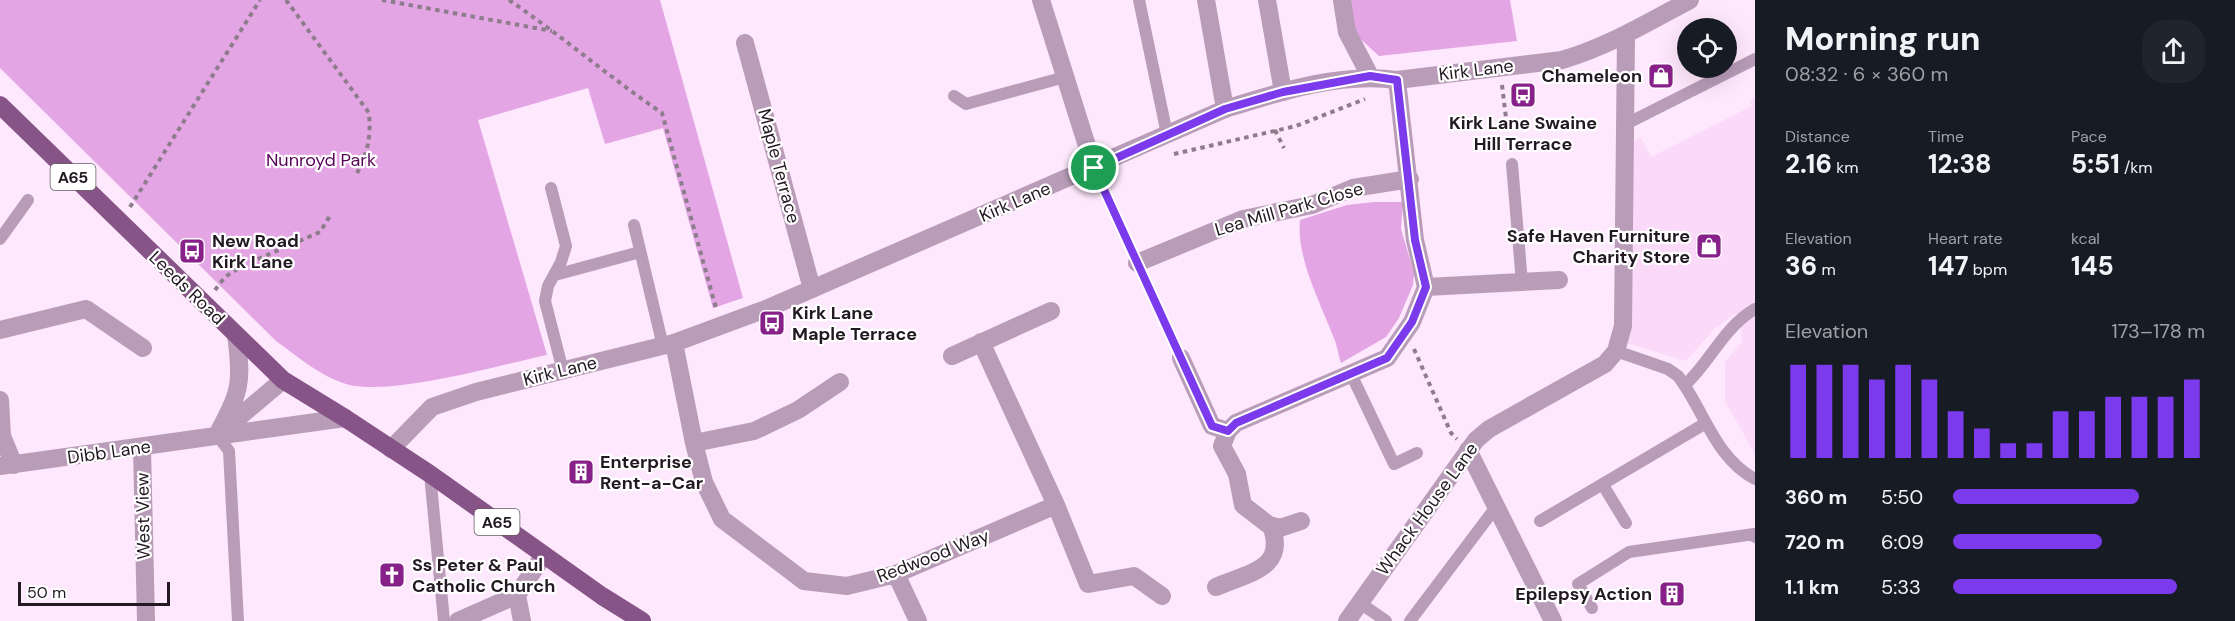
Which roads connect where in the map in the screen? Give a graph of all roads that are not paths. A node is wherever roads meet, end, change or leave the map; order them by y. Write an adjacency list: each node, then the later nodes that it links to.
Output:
1 (1041, 0): 11 (street)
2 (1139, 0): 18 (lane)
3 (1206, 0): 16 (street)
4 (1267, 0): 13 (street)
5 (1342, 0): 10 (street)
6 (1690, 0): 7 (street, Kirk Lane)
7 (1626, 34): 12 (street, Kirk Lane); 17 (street)
8 (745, 43): 32 (street, Maple Terrace)
9 (1755, 59): 17 (lane)
10 (1370, 76): 12 (street, Kirk Lane); 13 (street, Kirk Lane)
11 (1065, 77): 14 (lane); 20 (street)
12 (1397, 80): 21 (street)
13 (1283, 92): 16 (street, Kirk Lane)
14 (954, 96)
15 (0, 105): 36 (main road, Leeds Road / A65)
16 (1225, 109): 18 (street, Kirk Lane)
17 (1626, 124): 40 (street)
18 (1167, 134): 20 (street, Kirk Lane)
19 (1512, 164): 30 (lane)
20 (1094, 168): 32 (street, Kirk Lane)
21 (1410, 179): 27 (street, Lea Mill Park Close); 31 (street)
22 (551, 188): 28 (lane)
23 (28, 200): 25 (lane)
24 (634, 225): 26 (lane)
25 (0, 239)
26 (640, 252): 28 (lane); 38 (lane)
27 (1137, 263)
28 (555, 274): 43 (lane)
29 (1559, 280): 30 (street)
30 (1522, 283): 31 (street)
31 (1426, 287): 44 (street)
32 (812, 289): 38 (street, Kirk Lane)
33 (1755, 309): 47 (lane)
34 (1051, 311): 37 (street)
35 (0, 330): 39 (street)
36 (236, 335): 45 (main road, Leeds Road / A65); 52 (street)
37 (981, 342): 41 (street); 62 (street)
38 (669, 344): 43 (street, Kirk Lane); 53 (street, Redwood Way)
39 (143, 348)
40 (1616, 351): 47 (lane); 56 (street, Whack House Lane)
41 (952, 356)
42 (1181, 358): 51 (street)
43 (563, 371): 55 (street, Kirk Lane)
44 (1351, 374): 51 (street); 57 (lane)
45 (282, 380): 49 (main road, Leeds Road / A65); 52 (street)
46 (840, 382): 53 (street)
47 (1685, 385): 50 (lane)
48 (0, 400): 58 (street)
49 (345, 418): 52 (street, Dibb Lane); 55 (main road, Leeds Road / A65)
50 (1706, 423): 60 (lane); 61 (lane)
51 (1228, 431): 67 (street)
52 (218, 435): 54 (street, Dibb Lane); 77 (lane)
53 (694, 443): 70 (street, Redwood Way)
54 (142, 448): 58 (street, Dibb Lane); 76 (street, West View)
55 (391, 449): 59 (main road, A65)
56 (1468, 450): 63 (street); 74 (street, Whack House Lane)
57 (1417, 453)
58 (7, 465)
59 (430, 474): 69 (main road, A65); 78 (lane)
60 (1755, 479)
61 (1603, 484): 65 (lane); 66 (lane)
62 (1056, 505): 70 (street, Redwood Way); 73 (street)
63 (1496, 507): 85 (lane); 86 (street)
64 (1301, 521): 67 (street)
65 (1540, 521)
66 (1626, 523)
67 (1271, 526): 71 (street)
68 (1755, 534): 75 (lane)
69 (544, 555): 72 (street); 81 (main road, A65)
70 (896, 574): 82 (street)
71 (1216, 587)
72 (517, 595): 79 (street); 80 (street)
73 (1162, 596)
74 (1360, 603): 83 (street, Whack House Lane); 84 (lane)
75 (1592, 608)
76 (146, 621)
77 (238, 621)
78 (444, 621)
79 (458, 621)
80 (522, 621)
81 (642, 621)
82 (918, 621)
83 (1347, 621)
84 (1386, 621)
85 (1410, 621)
86 (1553, 621)

